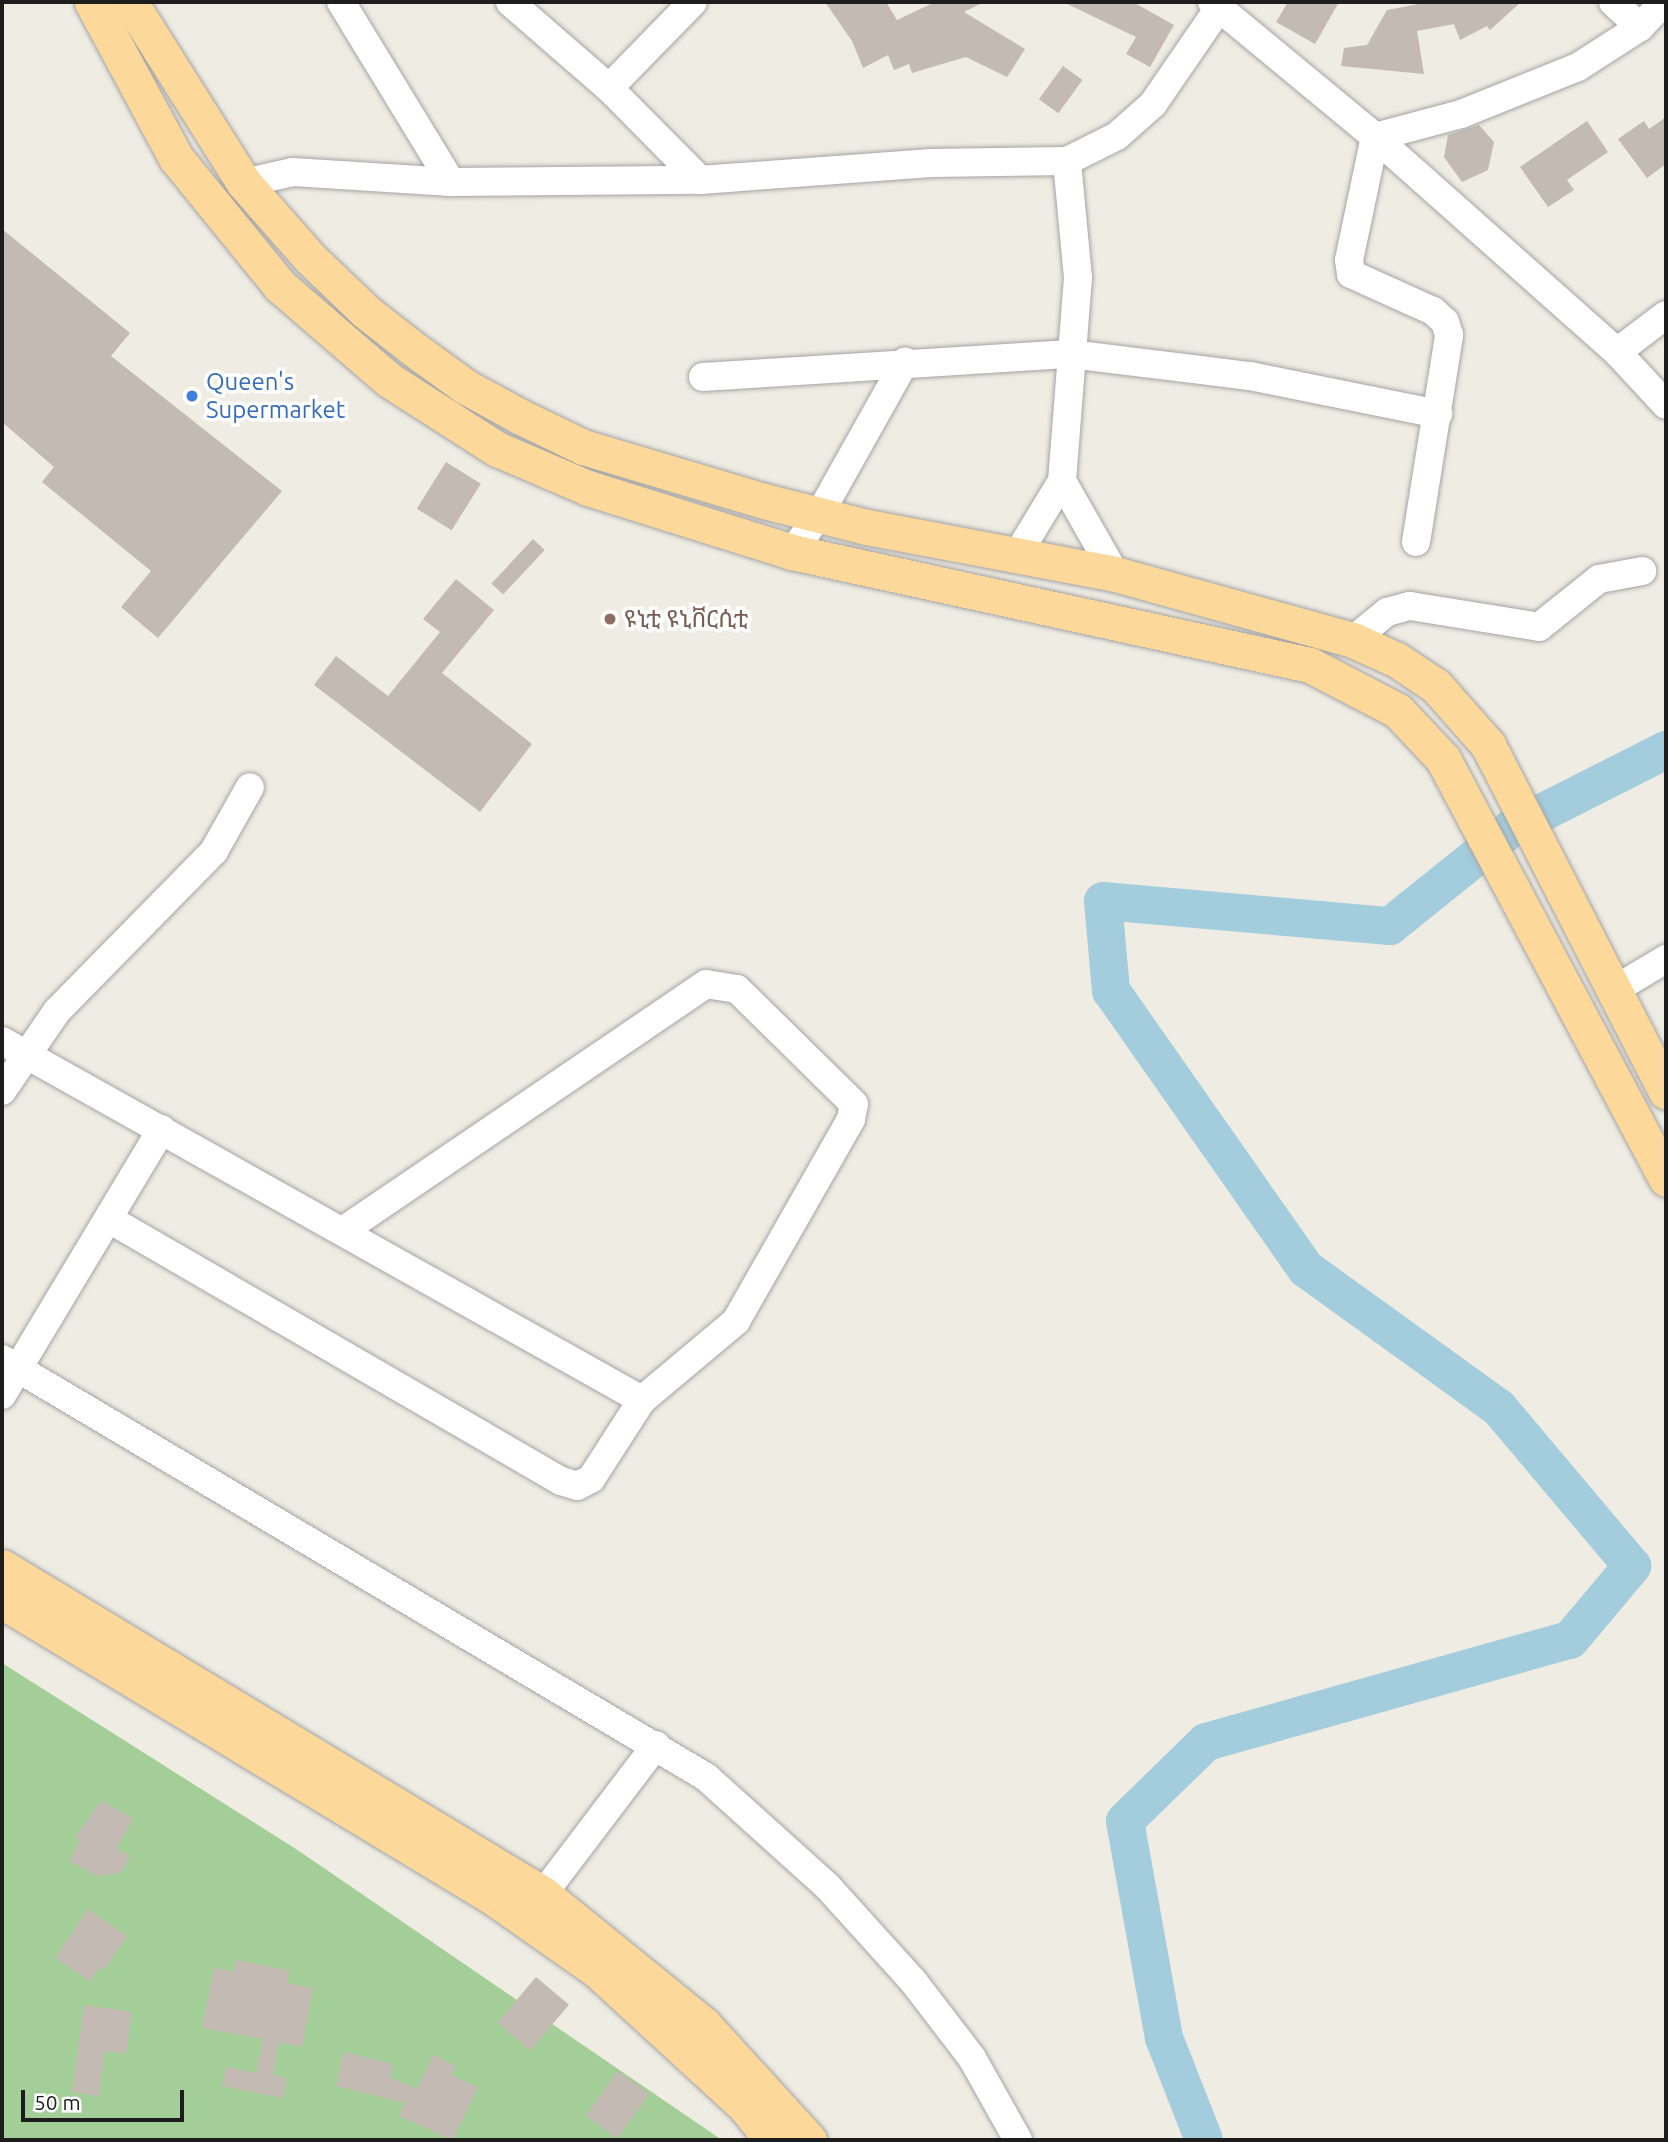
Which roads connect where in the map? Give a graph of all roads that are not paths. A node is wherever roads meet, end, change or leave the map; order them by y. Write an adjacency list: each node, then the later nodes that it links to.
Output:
1 (92, 2): 26 (main road)
2 (130, 2): 15 (main road)
3 (341, 2): 14 (street)
4 (510, 2): 10 (street)
5 (1614, 2): 9 (street)
6 (1664, 2): 9 (street)
7 (687, 4): 10 (street)
8 (1215, 5): 11 (street); 12 (street)
9 (1640, 27): 11 (street)
10 (608, 88): 13 (street)
11 (1375, 137): 17 (street); 22 (street)
12 (1067, 161): 13 (street); 18 (street)
13 (700, 180): 14 (street)
14 (451, 182): 15 (street)
15 (244, 183): 24 (main road)
16 (1666, 315): 17 (street)
17 (1617, 352): 21 (street)
18 (1070, 354): 19 (street); 22 (street); 23 (street)
19 (905, 362): 20 (street); 24 (street)
20 (703, 377)
21 (1666, 405)
22 (1438, 414): 25 (street)
23 (1062, 481): 27 (street); 29 (street)
24 (819, 516): 26 (street); 27 (main road)
25 (1416, 542)
26 (792, 552): 38 (main road)
27 (1017, 555): 29 (main road)
28 (1642, 571): 30 (street)
29 (1115, 574): 30 (main road)
30 (1353, 640): 33 (main road)
31 (250, 788): 34 (street)
32 (1666, 959): 33 (street)
33 (1614, 990): 36 (main road)
34 (14, 1047): 35 (street); 37 (street)
35 (2, 1091)
36 (1666, 1091)
37 (162, 1129): 39 (street); 40 (street)
38 (1666, 1179)
39 (109, 1219): 41 (street); 43 (street)
40 (344, 1230): 43 (street); 43 (street)
41 (10, 1364): 42 (street); 46 (street)
42 (2, 1395)
43 (642, 1400)
44 (2, 1567): 47 (main road)
45 (2, 1601): 48 (main road)
46 (656, 1745): 47 (street); 50 (street)
47 (543, 1894): 49 (main road)
48 (772, 2140)
49 (809, 2140)
50 (1018, 2140)

